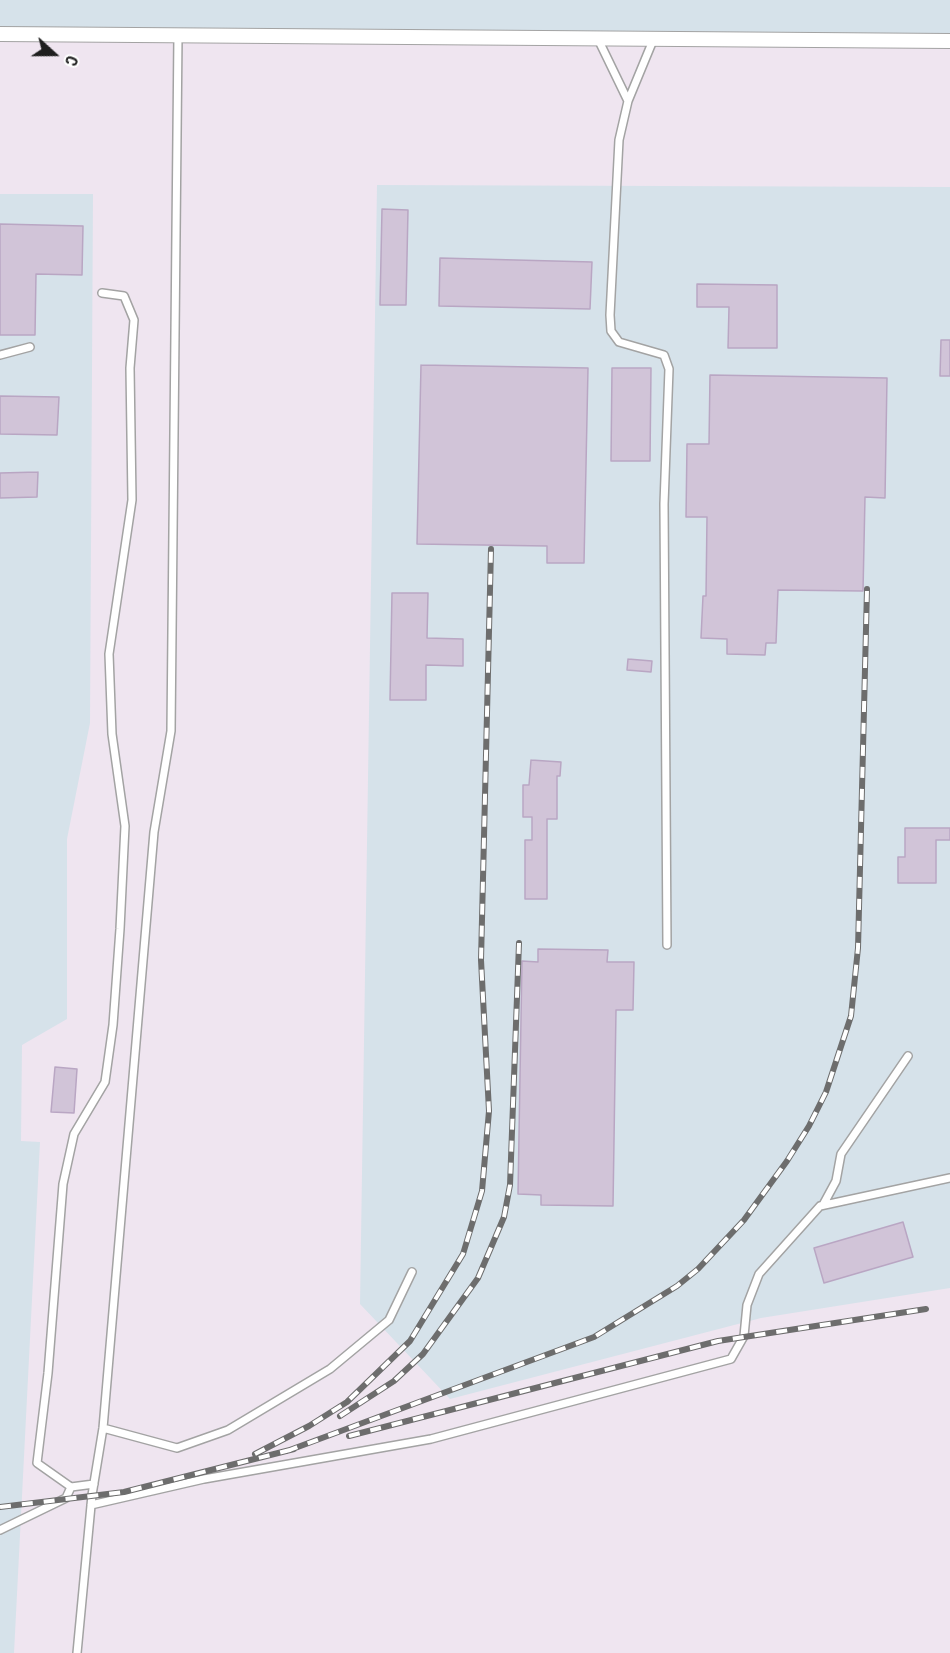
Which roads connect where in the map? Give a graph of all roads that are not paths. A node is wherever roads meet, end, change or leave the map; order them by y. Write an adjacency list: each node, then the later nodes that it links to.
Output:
1 (0, 34): 2 (street)
2 (178, 35): 3 (street); 15 (lane)
3 (597, 37): 4 (street); 6 (lane)
4 (654, 37): 5 (street); 6 (lane)
5 (950, 41)
6 (628, 101): 10 (lane)
7 (102, 293): 17 (lane)
8 (30, 347): 9 (lane)
9 (0, 355)
10 (667, 945)
11 (908, 1056): 13 (lane)
12 (950, 1178): 13 (lane)
13 (823, 1205): 18 (lane)
14 (412, 1272): 15 (lane)
15 (103, 1428): 16 (lane)
16 (94, 1484): 17 (lane); 18 (lane)
17 (71, 1487): 19 (lane)
18 (91, 1505): 20 (lane)
19 (0, 1530)
20 (77, 1653)

